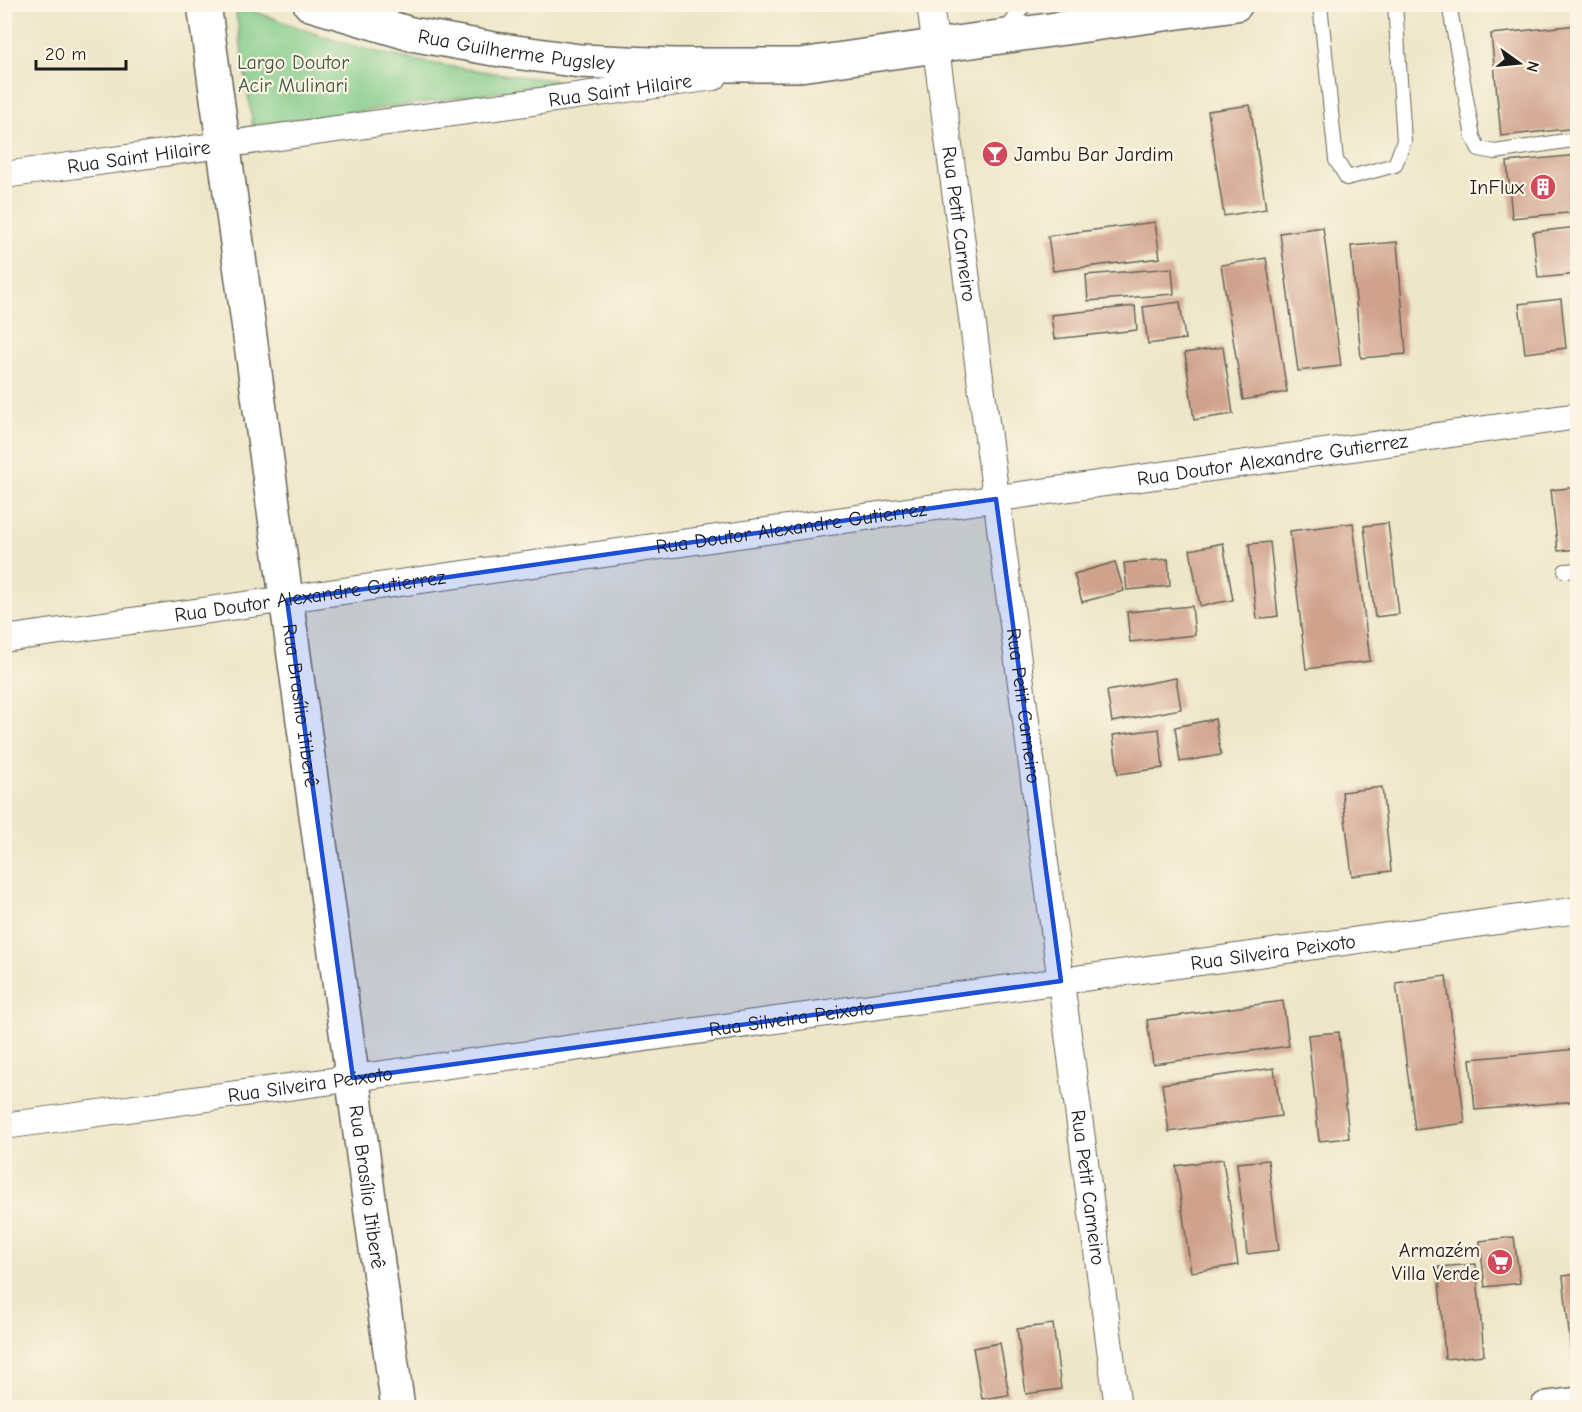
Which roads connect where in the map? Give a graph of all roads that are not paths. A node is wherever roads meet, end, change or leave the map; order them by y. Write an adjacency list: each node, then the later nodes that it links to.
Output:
1 (204, 4): 13 (main road, Rua Brasílio Itiberê)
2 (310, 4): 11 (main road, Rua Guilherme Pugsley)
3 (930, 4): 10 (street, Rua Petit Carneiro)
4 (1025, 4): 9 (lane)
5 (1236, 4): 9 (main road, Rua Saint Hilaire)
6 (1320, 4): 7 (lane)
7 (1395, 4)
8 (1449, 4): 12 (lane)
9 (1001, 37): 10 (main road, Rua Saint Hilaire)
10 (936, 46): 11 (main road, Rua Saint Hilaire); 16 (street, Rua Petit Carneiro)
11 (800, 65): 13 (street, Rua Saint Hilaire)
12 (1578, 139)
13 (224, 145): 14 (street, Rua Saint Hilaire); 17 (main road, Rua Brasílio Itiberê)
14 (4, 175)
15 (1578, 416): 16 (street, Rua Doutor Alexandre Gutierrez)
16 (996, 499): 17 (street, Rua Doutor Alexandre Gutierrez); 20 (street, Rua Petit Carneiro)
17 (286, 600): 18 (street, Rua Doutor Alexandre Gutierrez); 21 (main road, Rua Brasílio Itiberê)
18 (4, 639)
19 (1578, 910): 20 (street, Rua Silveira Peixoto)
20 (1061, 981): 21 (street, Rua Silveira Peixoto); 25 (street, Rua Petit Carneiro)
21 (353, 1078): 22 (street, Rua Silveira Peixoto); 24 (main road, Rua Brasílio Itiberê)
22 (4, 1126)
23 (1578, 1404): 26 (main road)
24 (398, 1407)
25 (1118, 1407)
26 (1547, 1407)

